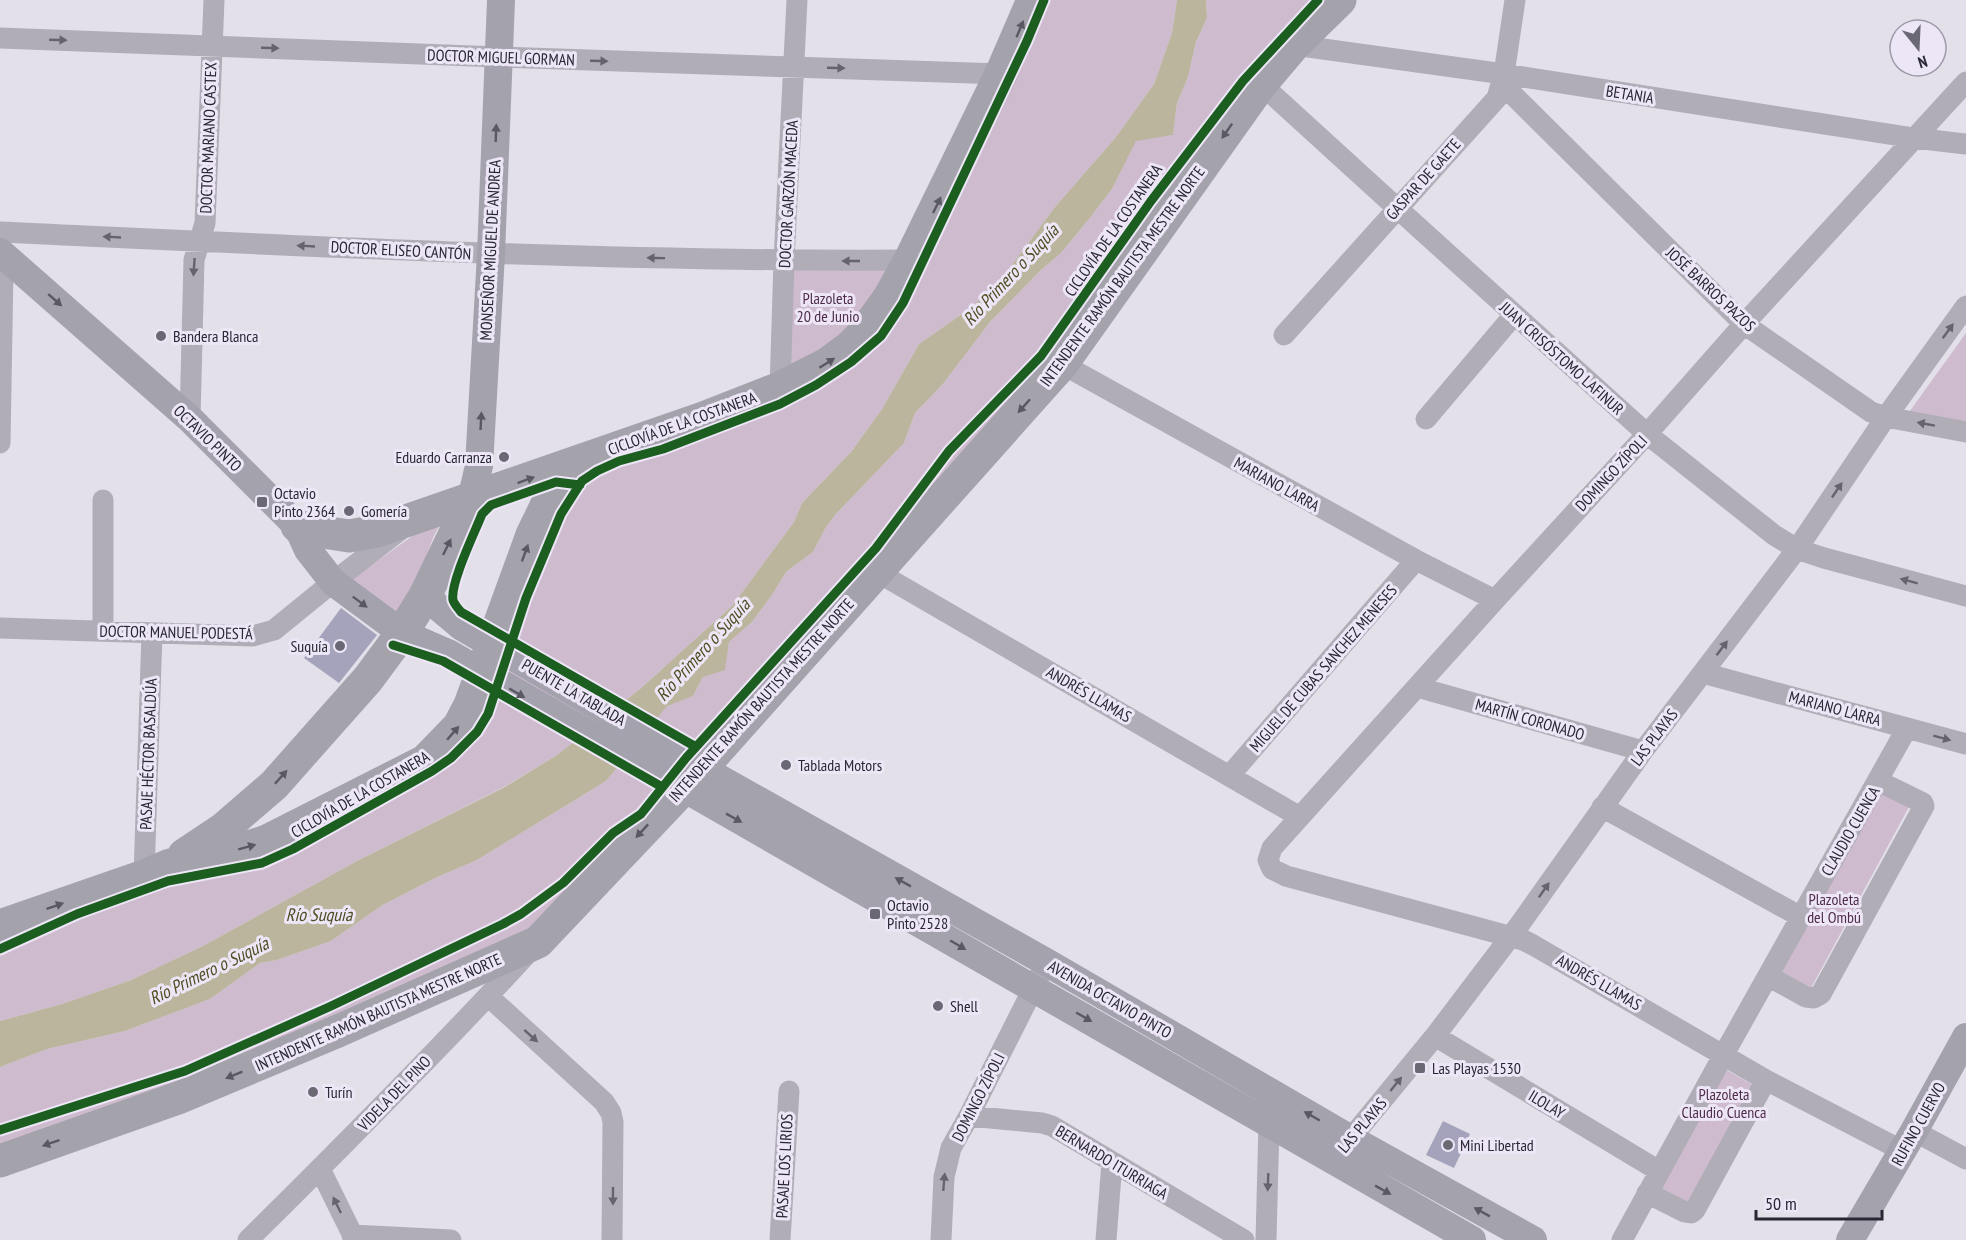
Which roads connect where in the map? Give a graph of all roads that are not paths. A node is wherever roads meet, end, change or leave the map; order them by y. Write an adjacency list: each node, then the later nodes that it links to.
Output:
1 (214, 0): 9 (street, DOCTOR MARIANO CASTEX)
2 (501, 0): 10 (main road, MONSEÑOR MIGUEL DE ANDREA)
3 (797, 0): 11 (street, DOCTOR GARZÓN MACEDA)
4 (1033, 0): 12 (main road, one-way to 4)
5 (1340, 0): 8 (main road, INTENDENTE RAMÓN BAUTISTA MESTRE NORTE)
6 (1515, 0): 13 (street, GASPAR DE GAETE)
7 (0, 38): 9 (street, DOCTOR MIGUEL GORMAN, one-way to 9)
8 (1294, 45): 13 (street, BETANIA); 15 (main road, INTENDENTE RAMÓN BAUTISTA MESTRE NORTE)
9 (212, 46): 10 (street, DOCTOR MIGUEL GORMAN, one-way to 10); 20 (street, DOCTOR MARIANO CASTEX)
10 (498, 57): 11 (street, DOCTOR MIGUEL GORMAN, one-way to 11); 21 (main road, MONSEÑOR MIGUEL DE ANDREA, one-way to 10)
11 (794, 67): 12 (street, DOCTOR MIGUEL GORMAN, one-way to 12); 23 (street, DOCTOR GARZÓN MACEDA)
12 (1001, 74): 22 (main road, one-way to 12)
13 (1504, 74): 16 (street, BETANIA); 18 (street, GASPAR DE GAETE); 27 (street, JOSÉ BARROS PAZOS)
14 (1966, 82): 16 (street, DOMINGO ZÍPOLI)
15 (1261, 84): 18 (street, JUAN CRISÓSTOMO LAFINUR); 29 (main road, INTENDENTE RAMÓN BAUTISTA MESTRE NORTE, one-way to 29)
16 (1914, 138): 17 (street, BETANIA); 27 (street, DOMINGO ZÍPOLI)
17 (1966, 144)
18 (1397, 208): 26 (street, JUAN CRISÓSTOMO LAFINUR); 28 (street, GASPAR DE GAETE)
19 (0, 232): 20 (street, DOCTOR ELISEO CANTÓN, one-way to 19)
20 (200, 241): 21 (street, DOCTOR ELISEO CANTÓN, one-way to 20); 32 (street, DOCTOR MARIANO CASTEX, one-way to 32)
21 (491, 254): 23 (street, DOCTOR ELISEO CANTÓN, one-way to 21); 39 (main road, MONSEÑOR MIGUEL DE ANDREA, one-way to 21)
22 (910, 260): 23 (street, DOCTOR ELISEO CANTÓN, one-way to 23); 30 (main road, one-way to 22)
23 (784, 261): 30 (street, DOCTOR GARZÓN MACEDA)
24 (4, 264): 32 (main road, OCTAVIO PINTO, one-way to 32); 36 (street)
25 (1966, 306): 31 (street, LAS PLAYAS, one-way to 25)
26 (1514, 315): 33 (street); 35 (street, JUAN CRISÓSTOMO LAFINUR)
27 (1744, 324): 31 (street, JOSÉ BARROS PAZOS); 35 (street, DOMINGO ZÍPOLI)
28 (1284, 335)
29 (1062, 364): 43 (street, MARIANO LARRA); 44 (main road, INTENDENTE RAMÓN BAUTISTA MESTRE NORTE, one-way to 44)
30 (780, 388): 37 (main road)
31 (1886, 417): 34 (street, JOSÉ BARROS PAZOS, one-way to 31); 42 (street, LAS PLAYAS, one-way to 31)
32 (190, 419): 41 (main road, OCTAVIO PINTO)
33 (1426, 419)
34 (1966, 432)
35 (1647, 434): 42 (street, JUAN CRISÓSTOMO LAFINUR); 48 (street, DOMINGO ZÍPOLI)
36 (0, 443)
37 (597, 454): 39 (main road, one-way to 37); 64 (main road, one-way to 37)
38 (103, 500): 50 (street)
39 (471, 500): 40 (main road); 46 (main road, one-way to 39)
40 (420, 516): 41 (main road); 45 (street, DOCTOR MANUEL PODESTÁ)
41 (297, 526): 45 (main road, OCTAVIO PINTO)
42 (1797, 549): 47 (street, JUAN CRISÓSTOMO LAFINUR, one-way to 42); 53 (street, LAS PLAYAS, one-way to 42)
43 (1416, 560): 48 (street, MARIANO LARRA); 59 (street, MIGUEL DE CUBAS SANCHEZ MENESES)
44 (877, 572): 58 (main road, INTENDENTE RAMÓN BAUTISTA MESTRE NORTE); 59 (street, ANDRÉS LLAMAS)
45 (333, 582): 51 (street, DOCTOR MANUEL PODESTÁ); 52 (main road, OCTAVIO PINTO, one-way to 52)
46 (425, 596): 52 (main road); 58 (main road, PUENTE LA TABLADA)
47 (1966, 596)
48 (1495, 600): 54 (street, DOMINGO ZÍPOLI)
49 (0, 628): 50 (street, DOCTOR MANUEL PODESTÁ)
50 (103, 631): 51 (street, DOCTOR MANUEL PODESTÁ)
51 (152, 633): 64 (street, PASAJE HÉCTOR BASALDÚA)
52 (402, 633): 58 (main road, PUENTE LA TABLADA, one-way to 58); 64 (main road, one-way to 52)
53 (1703, 673): 55 (street, MARIANO LARRA); 57 (street, LAS PLAYAS)
54 (1417, 687): 57 (street, MARTÍN CORONADO); 62 (street, DOMINGO ZÍPOLI)
55 (1907, 728): 56 (street, MARIANO LARRA, one-way to 56); 60 (street, CLAUDIO CUENCA)
56 (1966, 744)
57 (1643, 751): 61 (street, LAS PLAYAS)
58 (684, 773): 68 (main road, INTENDENTE RAMÓN BAUTISTA MESTRE NORTE, one-way to 68); 69 (main road, AVENIDA OCTAVIO PINTO, one-way to 58); 71 (main road, AVENIDA OCTAVIO PINTO, one-way to 71)
59 (1230, 775): 62 (street, ANDRÉS LLAMAS)
60 (1878, 781): 65 (street, CLAUDIO CUENCA); 70 (street, CLAUDIO CUENCA)
61 (1602, 807): 65 (street); 67 (street, LAS PLAYAS, one-way to 61)
62 (1300, 817): 63 (street, DOMINGO ZÍPOLI)
63 (1272, 869): 67 (street, ANDRÉS LLAMAS)
64 (157, 870): 66 (main road, one-way to 64)
65 (1800, 917): 70 (street, CLAUDIO CUENCA)
66 (0, 926)
67 (1510, 937): 73 (street, LAS PLAYAS); 75 (street, ANDRÉS LLAMAS)
68 (538, 942): 72 (street, VIDELA DEL PINO); 83 (main road, INTENDENTE RAMÓN BAUTISTA MESTRE NORTE, one-way to 83)
69 (1046, 962): 71 (street, DOMINGO ZÍPOLI); 80 (main road, AVENIDA OCTAVIO PINTO, one-way to 69)
70 (1768, 976): 75 (street, CLAUDIO CUENCA)
71 (1034, 988): 78 (street, DOMINGO ZÍPOLI); 79 (main road, AVENIDA OCTAVIO PINTO, one-way to 79)
72 (488, 996): 86 (street, VIDELA DEL PINO); 92 (street, one-way to 92)
73 (1435, 1036): 80 (street, LAS PLAYAS, one-way to 73); 87 (street, ILOLAY)
74 (1966, 1037): 81 (main road, RUFINO CUERVO)
75 (1724, 1054): 76 (street, ANDRÉS LLAMAS); 87 (street, CLAUDIO CUENCA)
76 (1766, 1080): 81 (street, ANDRÉS LLAMAS); 88 (street)
77 (789, 1091): 93 (street, PASAJE LOS LIRIOS)
78 (969, 1116): 85 (street, BERNARDO ITURRIAGA); 94 (street, DOMINGO ZÍPOLI, one-way to 78)
79 (1269, 1124): 84 (main road, AVENIDA OCTAVIO PINTO); 97 (street, one-way to 97)
80 (1351, 1138): 84 (street, LAS PLAYAS); 99 (main road, AVENIDA OCTAVIO PINTO, one-way to 80)
81 (1909, 1141): 82 (street, ANDRÉS LLAMAS); 101 (main road, RUFINO CUERVO)
82 (1966, 1159)
83 (0, 1161)
84 (1332, 1161): 98 (main road, AVENIDA OCTAVIO PINTO, one-way to 98)
85 (1112, 1162): 95 (street); 96 (street, BERNARDO ITURRIAGA)
86 (320, 1169): 89 (street, one-way to 86); 90 (street, VIDELA DEL PINO)
87 (1659, 1171): 88 (street, CLAUDIO CUENCA)
88 (1647, 1193): 100 (street, CLAUDIO CUENCA)
89 (354, 1238): 91 (street)
90 (248, 1240)
91 (451, 1240)
92 (612, 1240)
93 (780, 1240)
94 (941, 1240)
95 (1106, 1240)
96 (1244, 1240)
97 (1266, 1240)
98 (1472, 1240)
99 (1533, 1240)
100 (1622, 1240)
101 (1850, 1240)

